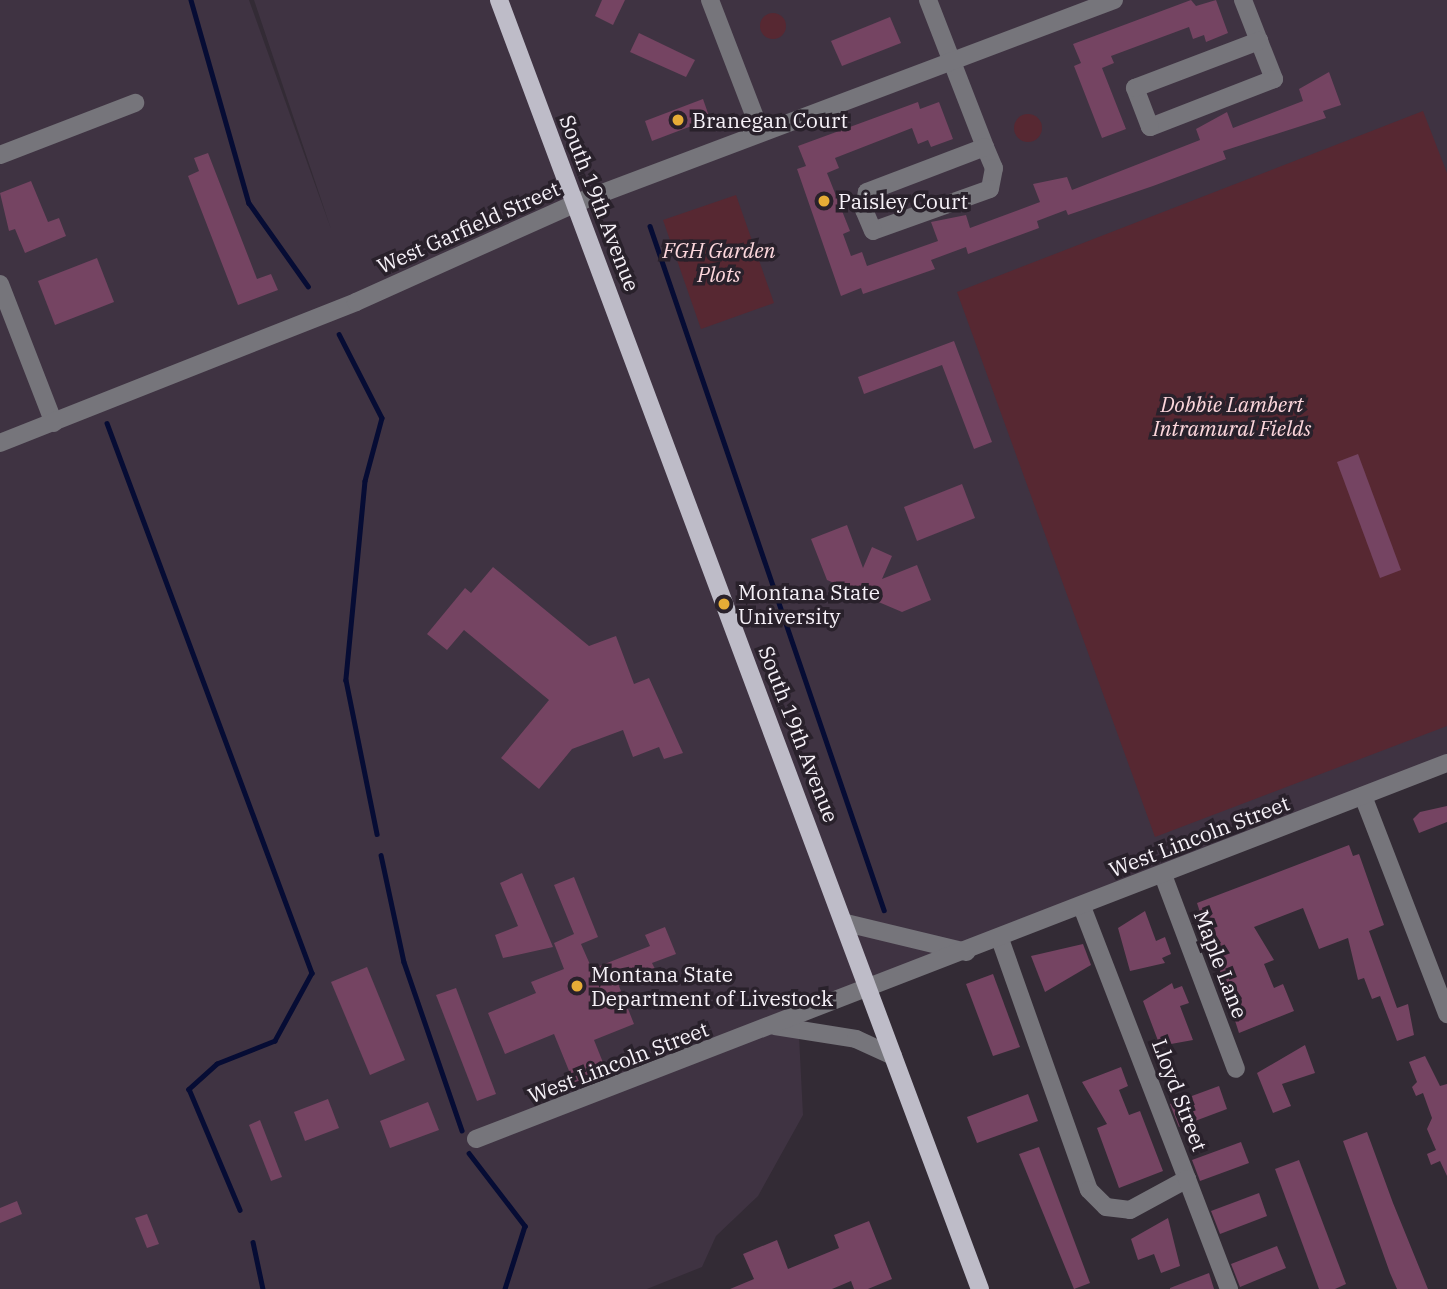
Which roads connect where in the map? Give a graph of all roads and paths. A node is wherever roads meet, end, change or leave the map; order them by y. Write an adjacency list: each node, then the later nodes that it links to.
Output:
1 (499, 0): 12 (main road, South 19th Avenue)
2 (710, 0): 9 (street)
3 (928, 0): 7 (street)
4 (1114, 0): 7 (street, West Garfield Street)
5 (1243, 0): 6 (street)
6 (1259, 41): 6 (street)
7 (951, 62): 9 (street, West Garfield Street); 10 (street)
8 (135, 103): 11 (street)
9 (761, 133): 12 (street, West Garfield Street)
10 (985, 147): 10 (street)
11 (0, 155)
12 (576, 203): 14 (street, West Garfield Street); 20 (main road, South 19th Avenue)
13 (0, 284): 14 (street)
14 (54, 423): 15 (street, West Garfield Street)
15 (0, 443)
16 (1447, 763): 17 (street, West Lincoln Street)
17 (1363, 796): 18 (street, West Lincoln Street); 24 (street)
18 (1163, 875): 19 (street, West Lincoln Street); 27 (street, Maple Lane)
19 (1082, 906): 21 (street, West Lincoln Street); 29 (street, Lloyd Street)
20 (846, 923): 22 (street); 23 (main road, South 19th Avenue)
21 (1000, 939): 22 (street, West Lincoln Street); 29 (street, Lloyd Street)
22 (967, 952): 23 (street, West Lincoln Street)
23 (868, 990): 25 (street, West Lincoln Street); 26 (main road, South 19th Avenue)
24 (1447, 1014)
25 (775, 1026): 26 (street, West Lincoln Street); 28 (street, West Lincoln Street)
26 (892, 1056): 30 (main road, South 19th Avenue)
27 (1236, 1069)
28 (476, 1139)
29 (1187, 1179): 31 (street)
30 (980, 1289)
31 (1229, 1289)

